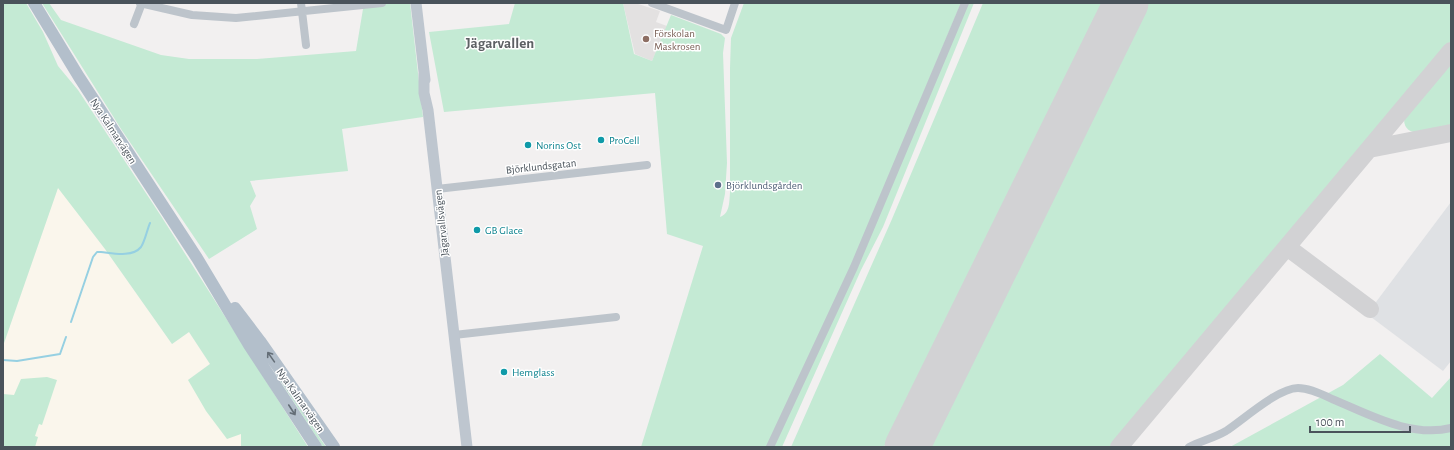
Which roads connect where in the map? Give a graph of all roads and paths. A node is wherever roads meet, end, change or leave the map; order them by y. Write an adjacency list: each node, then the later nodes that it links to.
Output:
1 (34, 3): 13 (main road, Nya Kalmarvägen)
2 (141, 3): 8 (street); 9 (street)
3 (382, 3): 8 (street)
4 (416, 3): 12 (street, Jägarvallsvägen)
5 (652, 3): 6 (street)
6 (735, 3)
7 (965, 3): 20 (street)
8 (302, 7): 10 (street)
9 (134, 24)
10 (306, 46)
11 (647, 165): 12 (street, Björklundsgatan)
12 (437, 189): 15 (street, Jägarvallsvägen)
13 (197, 258): 17 (main road, Nya Kalmarvägen, one-way to 17); 18 (main road, Nya Kalmarvägen, one-way to 13)
14 (616, 317): 15 (street)
15 (454, 335): 19 (street, Jägarvallsvägen)
16 (1451, 428): 21 (street)
17 (316, 447)
18 (334, 447)
19 (467, 447)
20 (770, 447)
21 (1189, 447)

